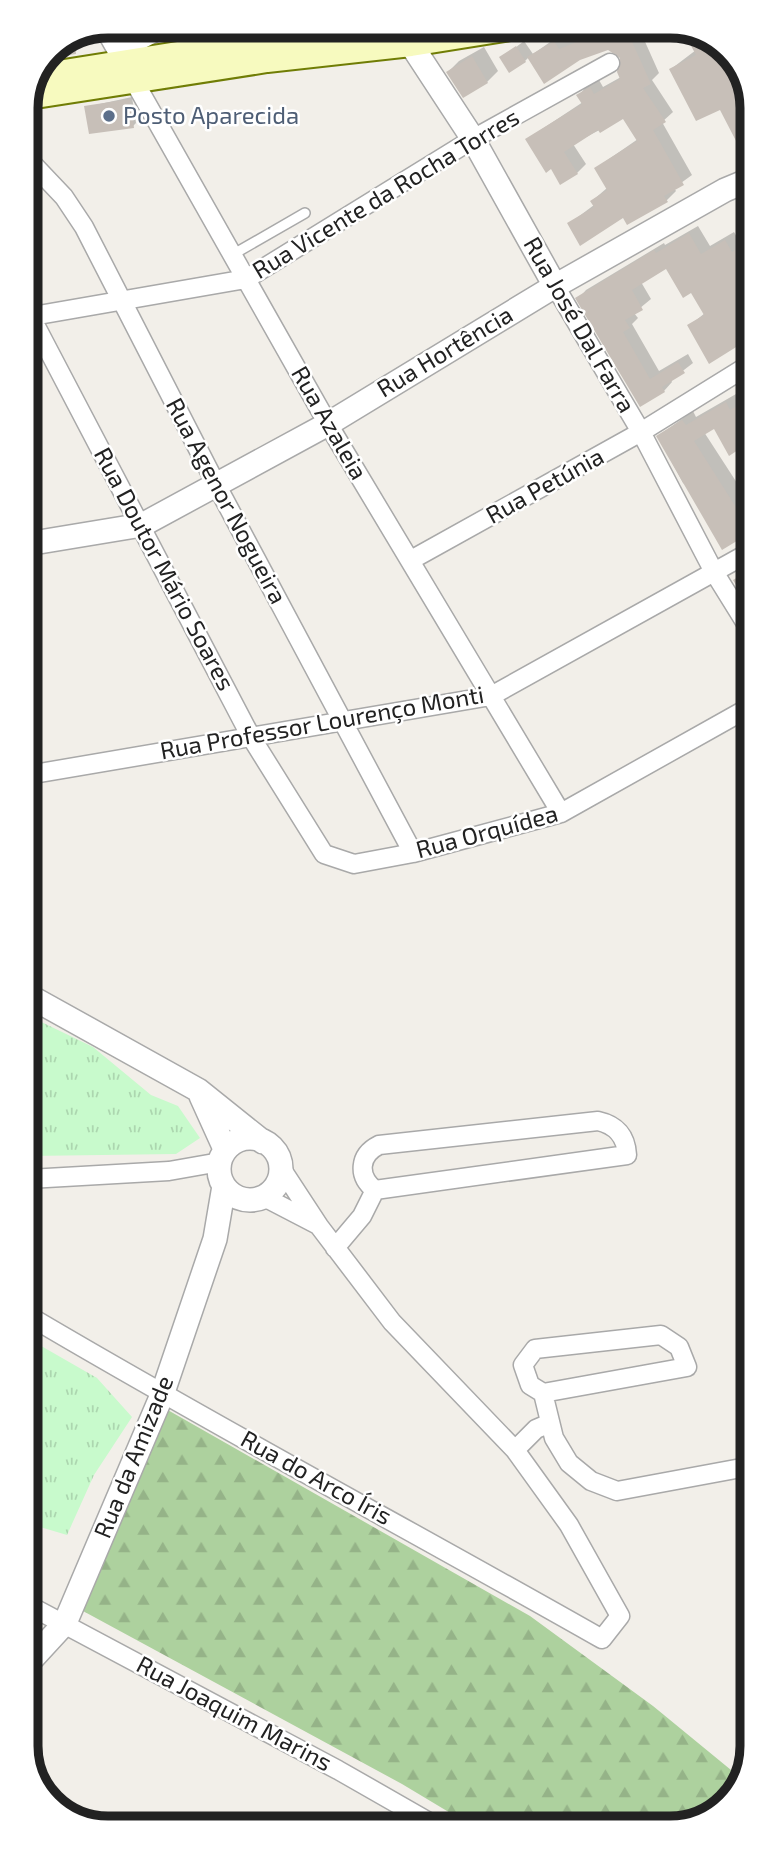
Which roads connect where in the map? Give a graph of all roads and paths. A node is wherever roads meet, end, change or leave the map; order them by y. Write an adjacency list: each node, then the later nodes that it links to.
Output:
1 (110, 38): 7 (street, Rua Azaleia)
2 (154, 38): 7 (street)
3 (280, 38): 7 (main road)
4 (386, 38): 7 (main road)
5 (407, 39): 10 (street, Rua José Dal Farra)
6 (610, 63): 10 (street, Rua Vicente da Rocha Torres)
7 (126, 64): 8 (main road); 9 (main road); 14 (street, Rua Azaleia)
8 (48, 75)
9 (41, 93)
10 (473, 139): 15 (street, Rua Vicente da Rocha Torres); 16 (street, Rua José Dal Farra)
11 (39, 171): 17 (street, Rua Agenor Nogueira)
12 (740, 184): 16 (street, Rua Hortência)
13 (305, 213): 14 (lane)
14 (232, 255): 15 (street, Rua Azaleia)
15 (246, 279): 17 (street, Rua Vicente da Rocha Torres); 21 (street, Rua Azaleia)
16 (555, 286): 21 (street, Rua Hortência); 22 (street, Rua José Dal Farra)
17 (122, 300): 18 (street, Rua Vicente da Rocha Torres); 23 (street, Rua Agenor Nogueira)
18 (39, 315)
19 (39, 335): 24 (street, Rua Doutor Mário Soares)
20 (740, 371): 22 (street, Rua Petúnia)
21 (328, 424): 23 (street, Rua Hortência); 27 (street, Rua Azaleia)
22 (641, 432): 27 (street, Rua Petúnia); 28 (street, Rua José Dal Farra)
23 (217, 486): 24 (street, Rua Hortência); 32 (street, Rua Agenor Nogueira)
24 (142, 525): 25 (street, Rua Hortência); 33 (street, Rua Doutor Mário Soares)
25 (39, 542)
26 (740, 558): 28 (street, Rua Professor Lourenço Monti)
27 (411, 560): 30 (street, Rua Azaleia)
28 (714, 572): 29 (street, Rua José Dal Farra); 30 (street, Rua Professor Lourenço Monti)
29 (740, 614)
30 (491, 696): 32 (street, Rua Professor Lourenço Monti); 35 (street, Rua Azaleia)
31 (740, 713): 35 (street, Rua Orquídea)
32 (344, 723): 33 (street, Rua Professor Lourenço Monti); 36 (street, Rua Agenor Nogueira)
33 (251, 737): 34 (street, Rua Professor Lourenço Monti); 37 (street, Rua Doutor Mário Soares)
34 (39, 773)
35 (561, 813): 36 (street, Rua Orquídea)
36 (413, 853): 37 (street, Rua Orquídea)
37 (324, 854)
38 (38, 1001): 39 (street)
39 (198, 1090): 40 (street); 41 (street)
40 (263, 1142): 41 (street); 42 (street)
41 (222, 1156): 43 (street); 44 (street)
42 (281, 1168): 46 (street); 47 (street)
43 (38, 1178)
44 (224, 1186): 46 (street); 48 (street, Rua da Amizade)
45 (375, 1190): 45 (street); 49 (street)
46 (256, 1199): 47 (street); 48 (street, Rua da Amizade)
47 (319, 1226): 49 (street)
48 (215, 1239): 52 (street, Rua da Amizade)
49 (335, 1248): 54 (street)
50 (38, 1321): 52 (street, Rua do Arco Íris)
51 (543, 1393): 51 (street); 53 (street)
52 (162, 1395): 54 (street, Rua do Arco Íris); 57 (street, Rua da Amizade)
53 (550, 1423): 54 (street); 55 (street)
54 (515, 1450)
55 (740, 1468)
56 (38, 1610): 57 (street, Rua Joaquim Marins)
57 (65, 1623): 58 (street, Rua da Amizade); 59 (street, Rua Joaquim Marins)
58 (38, 1652)
59 (406, 1809): 60 (street); 61 (street, Rua Joaquim Marins)
60 (400, 1816)
61 (416, 1816)

